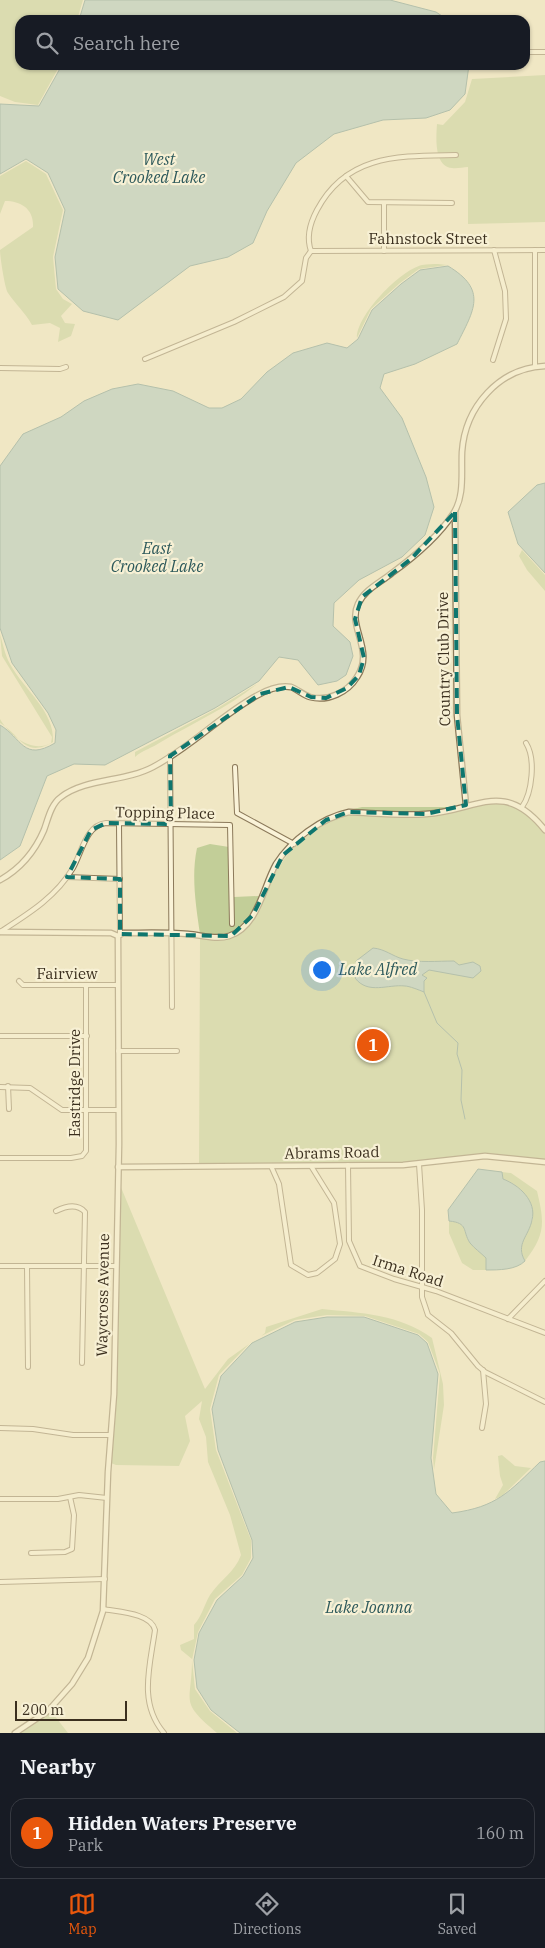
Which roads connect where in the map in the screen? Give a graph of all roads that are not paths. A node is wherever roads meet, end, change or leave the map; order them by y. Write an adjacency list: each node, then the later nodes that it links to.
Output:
1 (530, 52): 2 (street)
2 (545, 52)
3 (456, 155): 4 (street)
4 (346, 176): 5 (street); 10 (street)
5 (384, 203): 6 (street); 11 (street)
6 (452, 203)
7 (494, 250): 8 (street, Fahnstock Street); 11 (street, Fahnstock Street); 13 (street)
8 (535, 250): 9 (street, Fahnstock Street); 16 (street)
9 (545, 250)
10 (311, 251): 11 (street, Fahnstock Street); 12 (street)
11 (384, 251)
12 (145, 359)
13 (493, 360)
14 (545, 366): 16 (street)
15 (66, 367): 17 (street)
16 (535, 367): 18 (street)
17 (0, 368)
18 (455, 512): 20 (street); 22 (street, Country Club Drive)
19 (526, 743): 23 (street)
20 (170, 756): 25 (street); 30 (street)
21 (235, 767): 27 (street)
22 (466, 805): 23 (street); 27 (street)
23 (522, 807): 26 (street)
24 (119, 824): 25 (street, Topping Place); 28 (street, Topping Place); 29 (street, Waycross Avenue)
25 (171, 824): 31 (street, Topping Place); 33 (street)
26 (545, 830)
27 (294, 844): 33 (street)
28 (67, 877): 29 (street); 32 (street, Topping Place)
29 (120, 879): 34 (street, Waycross Avenue)
30 (0, 880)
31 (232, 924)
32 (0, 932): 34 (street)
33 (172, 933): 34 (street); 38 (street)
34 (119, 935): 37 (street, Waycross Avenue)
35 (18, 981): 36 (street, Fairview)
36 (86, 985): 37 (street, Fairview); 40 (street, Eastridge Drive)
37 (118, 986): 41 (street, Waycross Avenue)
38 (172, 1007)
39 (0, 1036): 40 (street)
40 (87, 1036): 46 (street, Eastridge Drive)
41 (118, 1051): 42 (street); 47 (street, Waycross Avenue)
42 (178, 1051)
43 (8, 1086): 44 (street); 45 (street); 46 (street)
44 (0, 1087)
45 (9, 1110)
46 (87, 1110): 47 (street); 48 (street, Eastridge Drive)
47 (119, 1110): 54 (street, Waycross Avenue)
48 (0, 1158)
49 (545, 1162): 50 (street, Abrams Road)
50 (419, 1164): 51 (street, Abrams Road); 61 (street)
51 (348, 1165): 53 (street, Abrams Road); 61 (street, Irma Road)
52 (271, 1166): 53 (street, Abrams Road); 53 (street); 54 (street, Abrams Road)
53 (311, 1166)
54 (118, 1167): 59 (street, Waycross Avenue)
55 (56, 1210): 58 (street)
56 (0, 1266): 57 (street)
57 (27, 1266): 58 (street); 65 (street)
58 (84, 1266): 59 (street); 64 (street)
59 (116, 1266): 70 (street, Waycross Avenue)
60 (545, 1282): 62 (street)
61 (423, 1287): 62 (street, Irma Road); 66 (street)
62 (508, 1319): 63 (street, Irma Road)
63 (545, 1333)
64 (82, 1363)
65 (28, 1367)
66 (482, 1370): 67 (street); 69 (street)
67 (545, 1402)
68 (0, 1428): 70 (street)
69 (482, 1428)
70 (111, 1435): 72 (street, Waycross Avenue)
71 (70, 1497): 72 (street); 73 (street); 74 (street)
72 (107, 1498): 75 (street, Waycross Avenue)
73 (0, 1499)
74 (31, 1553)
75 (105, 1580): 76 (street); 77 (street, Waycross Avenue)
76 (0, 1582)
77 (103, 1609): 78 (street, Waycross Avenue); 79 (street)
78 (15, 1733)
79 (164, 1733)

